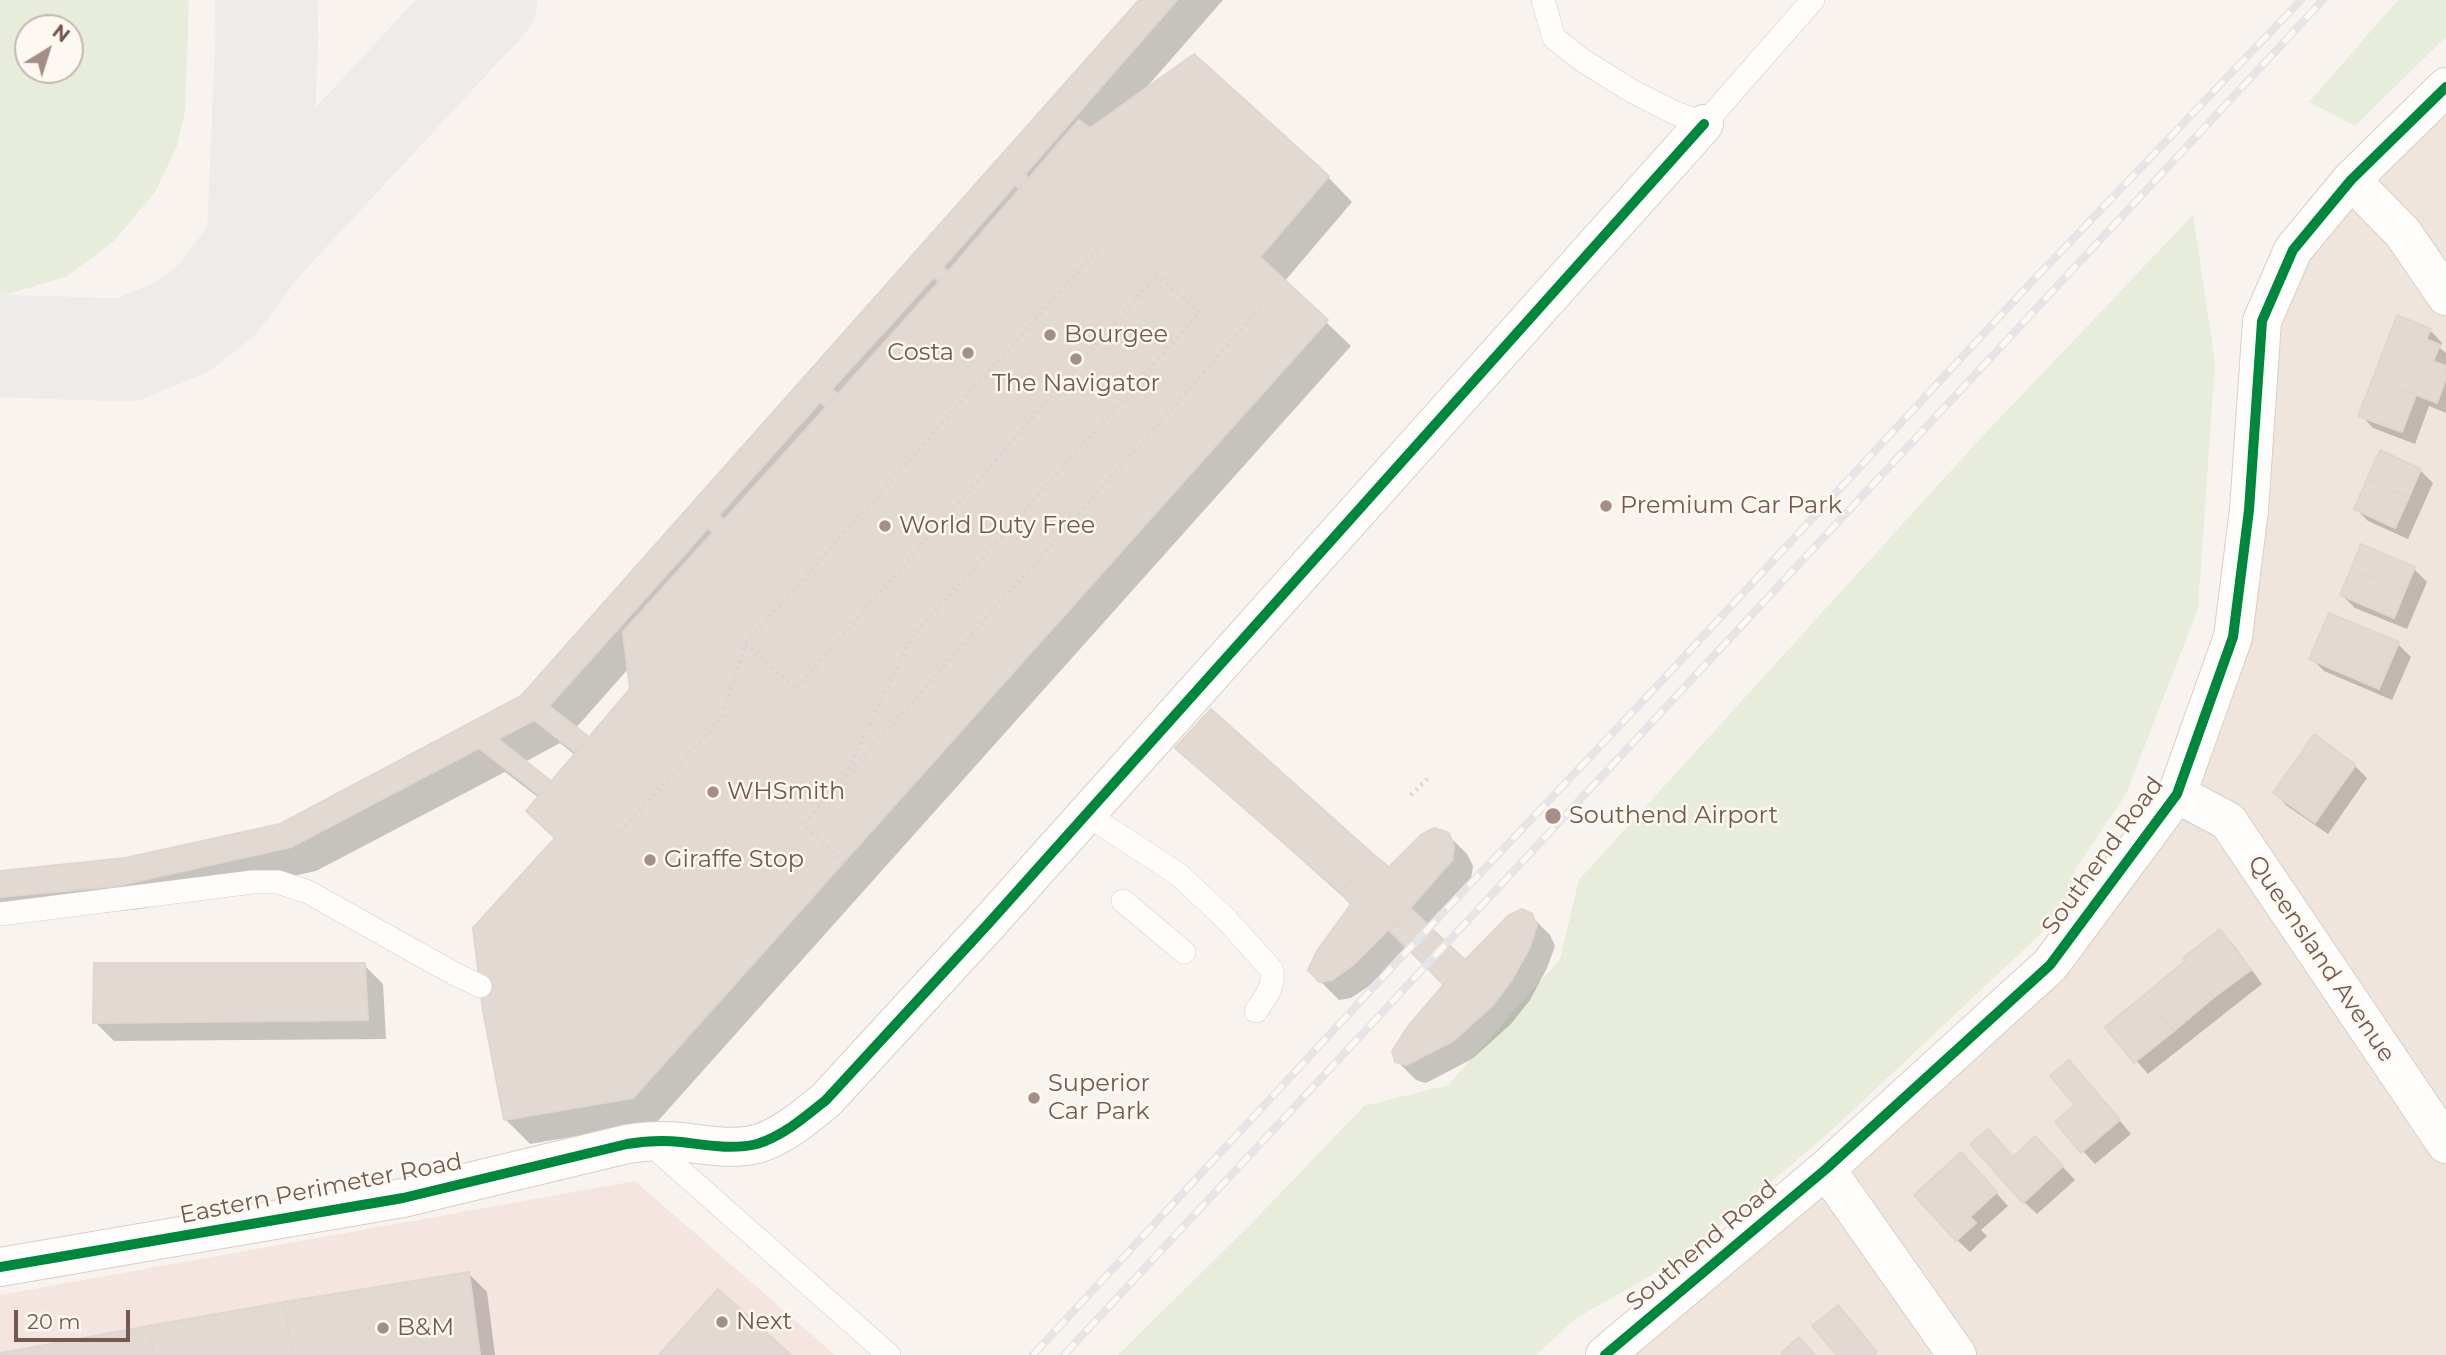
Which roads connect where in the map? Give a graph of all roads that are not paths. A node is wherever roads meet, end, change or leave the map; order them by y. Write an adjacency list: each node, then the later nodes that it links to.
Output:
1 (1543, 0): 4 (lane)
2 (1813, 0): 4 (lane)
3 (2446, 87): 5 (street, Southend Road)
4 (1704, 124): 8 (street, Eastern Perimeter Road)
5 (2351, 180): 6 (street); 7 (street, Southend Road)
6 (2446, 296)
7 (2177, 794): 15 (street, Queensland Avenue); 16 (street, Southend Road)
8 (1086, 814): 13 (lane); 14 (street, Eastern Perimeter Road)
9 (1123, 901): 11 (lane)
10 (0, 914): 12 (lane)
11 (1184, 952)
12 (480, 986)
13 (1256, 1011)
14 (647, 1141): 17 (street, Eastern Perimeter Road); 18 (lane)
15 (2446, 1144)
16 (1826, 1169): 19 (street, Southend Road); 20 (street)
17 (0, 1268)
18 (889, 1355)
19 (1605, 1355)
20 (1957, 1355)

